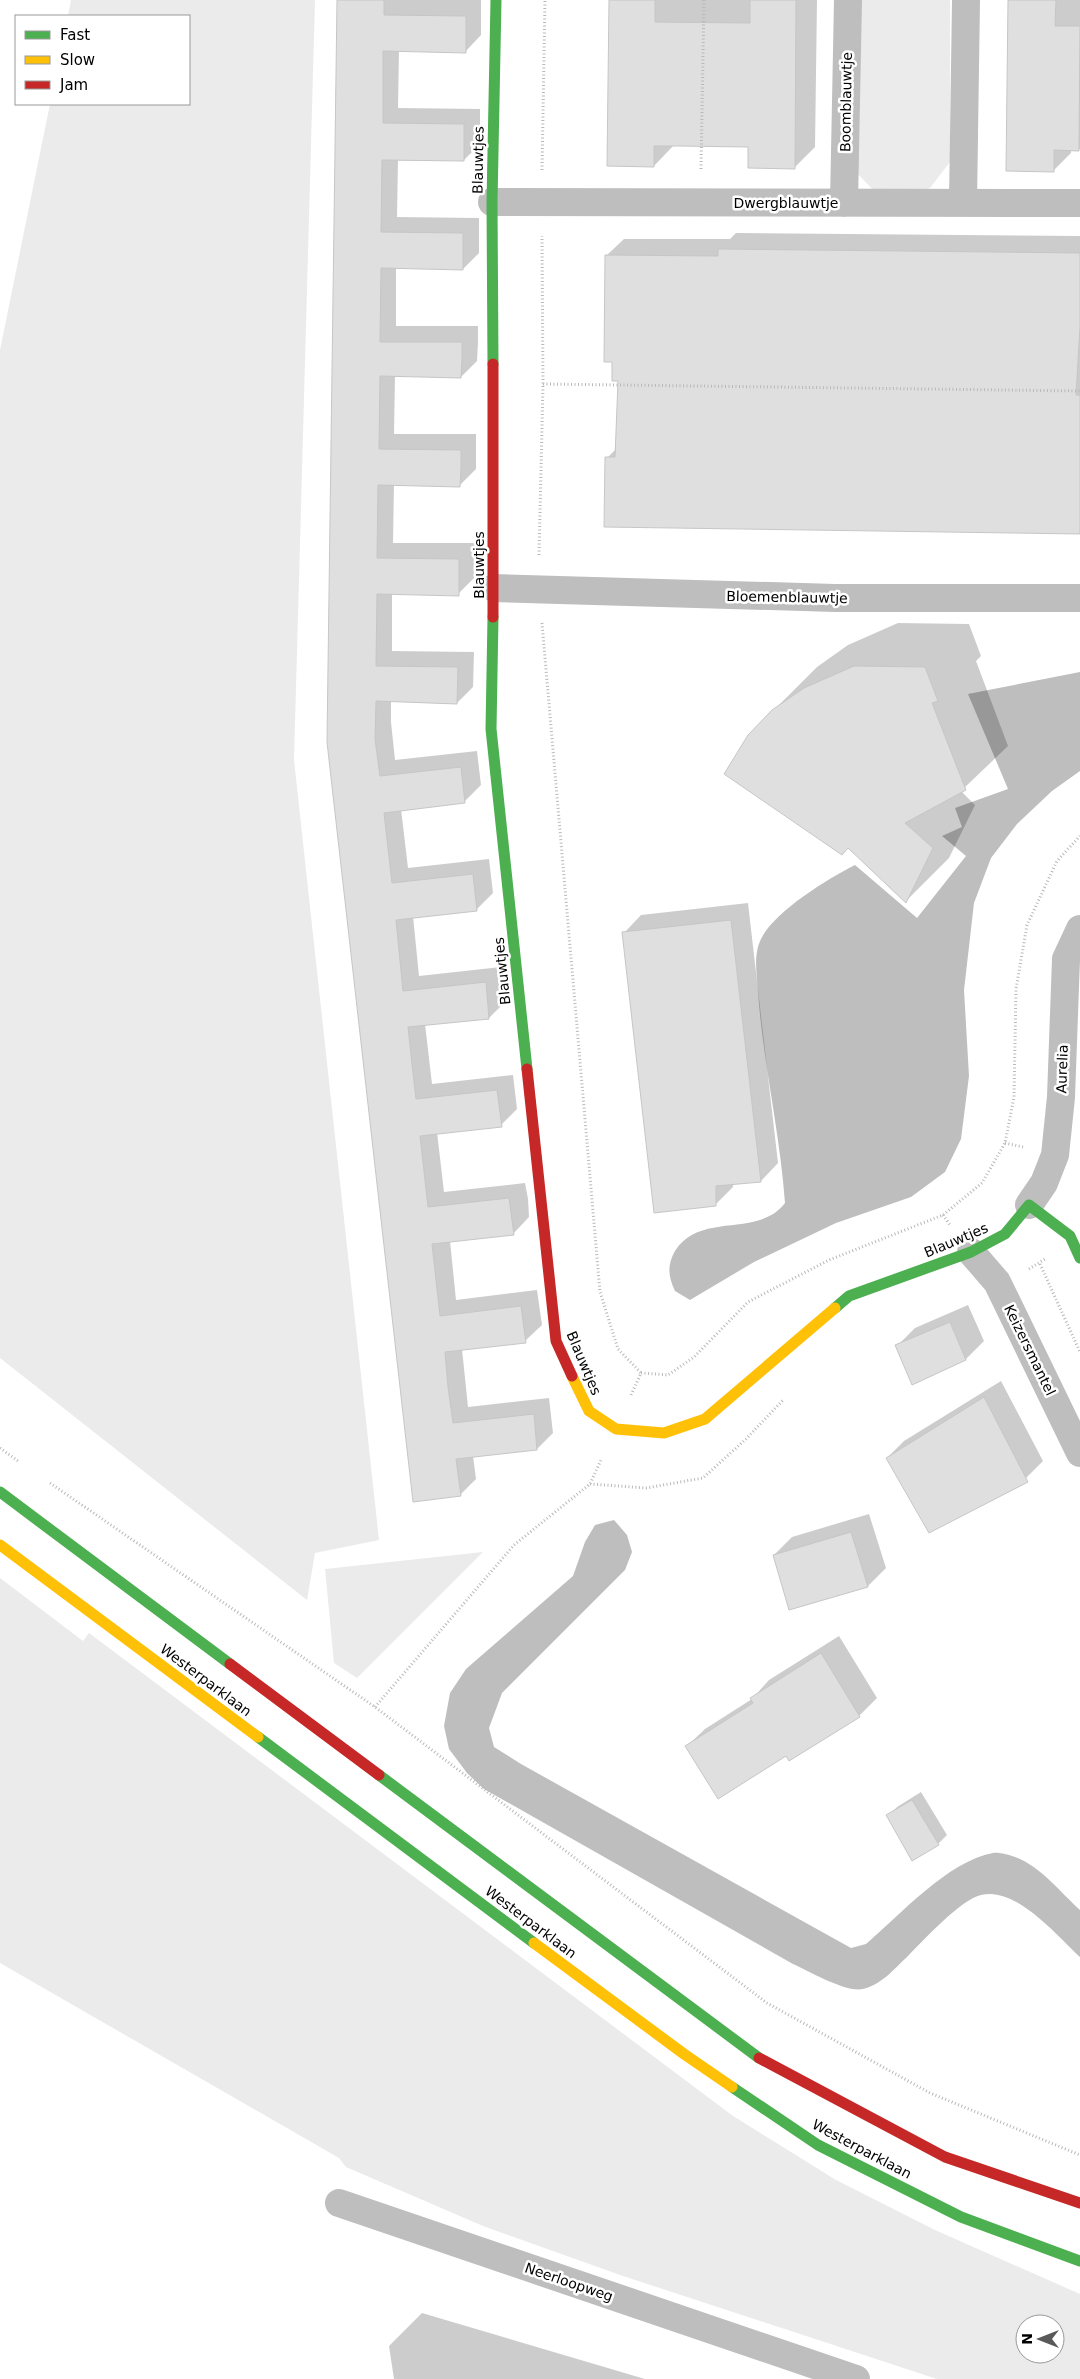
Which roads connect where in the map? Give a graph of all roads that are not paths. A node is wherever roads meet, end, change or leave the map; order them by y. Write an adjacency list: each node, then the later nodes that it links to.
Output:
1 (496, 0): 4 (main road, Blauwtjes)
2 (848, 0): 5 (street, Boomblauwtje)
3 (966, 0): 6 (street)
4 (492, 202): 5 (street, Dwergblauwtje); 8 (main road, Blauwtjes)
5 (844, 203): 6 (street, Dwergblauwtje)
6 (962, 203): 7 (street, Dwergblauwtje)
7 (1080, 203)
8 (494, 588): 9 (street, Bloemenblauwtje); 12 (main road, Blauwtjes)
9 (1080, 598)
10 (1080, 928): 11 (street, Aurelia)
11 (1028, 1205): 12 (main road, Blauwtjes); 13 (main road)
12 (972, 1252): 14 (street, Keizersmantel)
13 (1080, 1258)
14 (1080, 1453)
15 (0, 1492): 18 (main road, Westerparklaan)
16 (0, 1545): 19 (main road, Westerparklaan)
17 (339, 2203): 20 (street, Neerloopweg)
18 (1080, 2203)
19 (1080, 2261)
20 (800, 2370): 21 (street, Neerloopweg)
21 (856, 2379)

